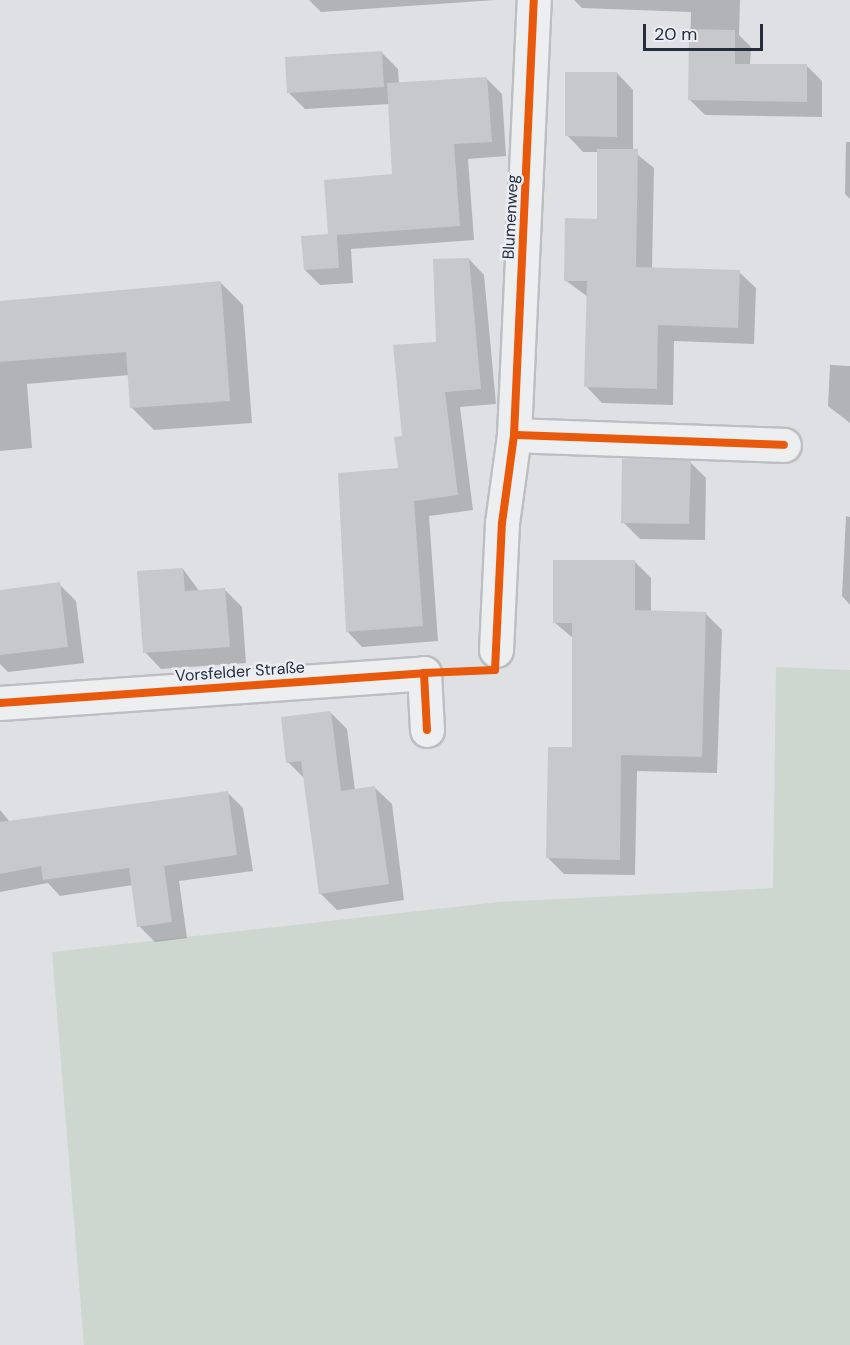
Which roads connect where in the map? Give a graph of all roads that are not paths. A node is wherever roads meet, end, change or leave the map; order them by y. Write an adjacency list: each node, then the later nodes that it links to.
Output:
1 (534, 0): 2 (street, Blumenweg)
2 (514, 435): 3 (street); 4 (street, Blumenweg)
3 (784, 445)
4 (496, 650)
5 (0, 703): 6 (street, Vorsfelder Straße)
6 (427, 730)

